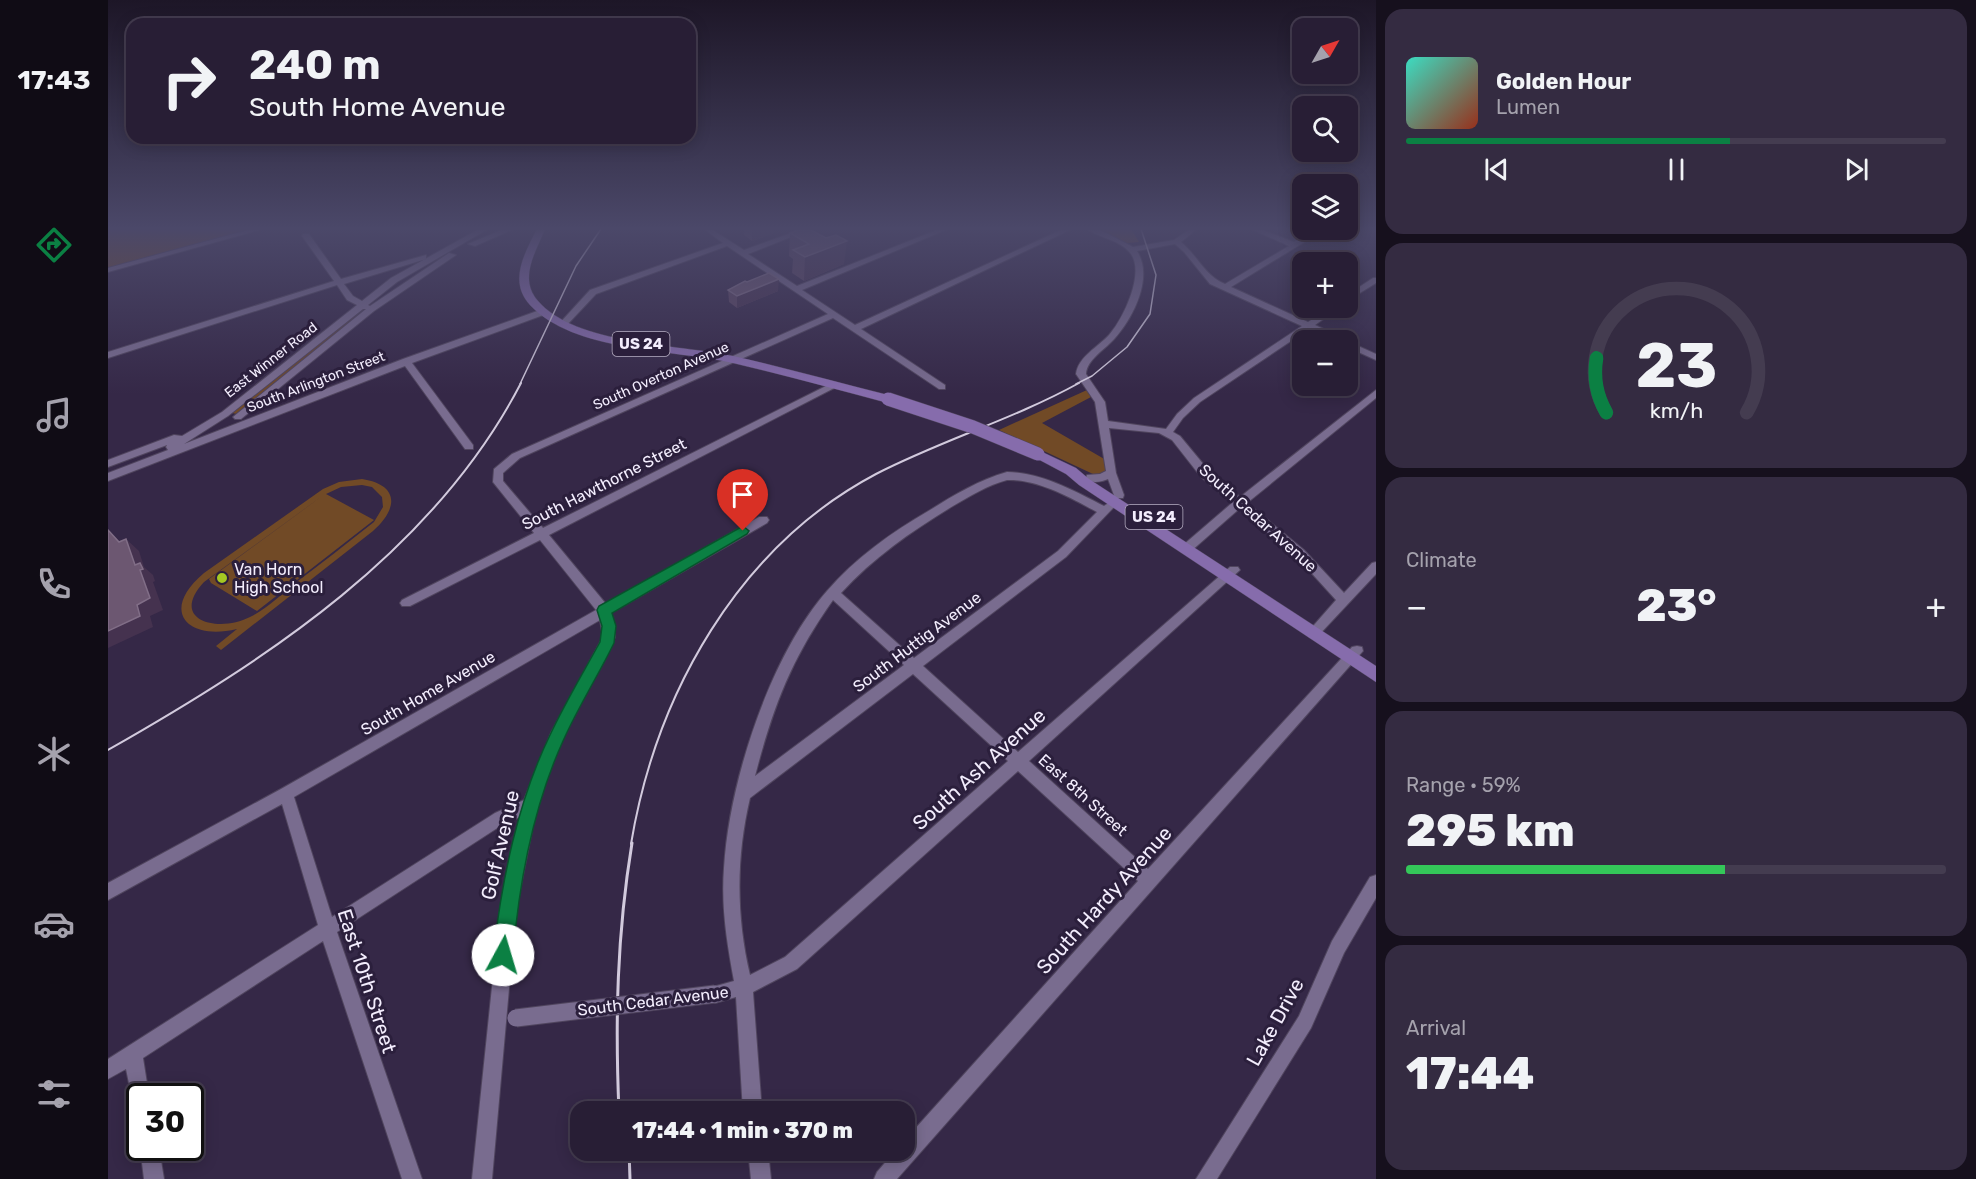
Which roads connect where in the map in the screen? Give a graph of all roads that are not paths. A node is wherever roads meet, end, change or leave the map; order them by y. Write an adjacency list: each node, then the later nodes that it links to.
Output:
1 (332, 284): 25 (street)
2 (340, 284): 15 (street)
3 (389, 284): 15 (street, East Winner Road)
4 (408, 284): 16 (street, East Winner Road)
5 (525, 284): 17 (main road, US 24)
6 (615, 284): 20 (street)
7 (790, 284): 14 (street)
8 (809, 284): 14 (street)
9 (950, 284): 22 (street)
10 (1137, 284): 37 (street)
11 (1219, 284): 13 (street)
12 (1230, 284): 13 (street)
13 (1224, 288): 21 (street)
14 (797, 289): 18 (street)
15 (361, 305): 16 (street); 34 (street, East Winner Road)
16 (371, 309): 35 (street, East Winner Road)
17 (539, 314): 20 (main road, US 24); 28 (street, South Arlington Street)
18 (835, 314): 22 (street); 27 (street, South Overton Avenue)
19 (1320, 318): 21 (street)
20 (562, 325): 27 (main road, US 24)
21 (1309, 325): 23 (street); 38 (street)
22 (855, 328): 31 (street)
23 (1319, 330)
24 (1358, 349): 26 (street)
25 (108, 355)
26 (1376, 357)
27 (731, 359): 29 (main road, US 24); 48 (street, South Overton Avenue)
28 (406, 362): 36 (street, South Arlington Street); 39 (street)
29 (810, 378): 30 (main road, US 24); 33 (street)
30 (835, 385): 33 (street, South Hawthorne Street); 41 (main road, US 24, bridge)
31 (942, 387)
32 (1376, 393): 46 (street)
33 (816, 394): 48 (street, South Hawthorne Street)
34 (225, 414): 35 (street); 40 (street, East Winner Road); 43 (street, East Winner Road)
35 (238, 417): 36 (street)
36 (256, 419): 43 (street, South Arlington Street)
37 (1104, 424): 38 (street); 42 (street)
38 (1168, 433): 46 (street, South Cedar Avenue)
39 (469, 447)
40 (108, 464)
41 (1071, 471): 44 (main road, US 24); 45 (main road, US 24)
42 (1110, 473): 44 (street); 45 (street)
43 (108, 477)
44 (1091, 478): 45 (main road, US 24)
45 (1113, 503): 49 (main road, US 24); 52 (street, South Cedar Avenue); 59 (street, South Huttig Avenue)
46 (1238, 504): 49 (street); 53 (street, South Cedar Avenue)
47 (763, 520): 55 (street, South Home Avenue)
48 (540, 534): 54 (street, South Hawthorne Street); 55 (street)
49 (1189, 546): 51 (main road, US 24)
50 (1376, 566): 53 (street)
51 (1231, 573): 56 (main road, US 24); 61 (street, South Ash Avenue)
52 (832, 592): 59 (street, East 8th Street); 63 (street, South Cedar Avenue)
53 (1343, 600): 56 (street)
54 (406, 603)
55 (604, 610): 62 (street, South Home Avenue); 64 (street, Golf Avenue)
56 (1316, 630): 57 (main road, US 24)
57 (1354, 654): 58 (main road, US 24); 60 (main road, US 24); 65 (street, South Hardy Avenue)
58 (1376, 663)
59 (913, 665): 61 (street, East 8th Street); 63 (street, South Huttig Avenue)
60 (1376, 675)
61 (1019, 761): 65 (street, East 8th Street); 69 (street, South Ash Avenue)
62 (286, 794): 67 (street, South Home Avenue); 68 (street, East 10th Street)
63 (743, 794): 69 (street, South Cedar Avenue)
64 (530, 805): 68 (street); 70 (street, Golf Avenue)
65 (1149, 880): 81 (street, South Hardy Avenue)
66 (1376, 883): 82 (street, Lake Drive)
67 (108, 892)
68 (327, 928): 71 (street); 78 (street, East 10th Street)
69 (744, 988): 70 (street, South Cedar Avenue, bridge); 74 (street)
70 (496, 1022): 79 (street, Golf Avenue)
71 (133, 1053): 72 (street); 73 (street)
72 (108, 1070)
73 (138, 1083)
74 (752, 1101)
75 (151, 1161): 77 (street)
76 (759, 1161): 80 (street)
77 (154, 1179)
78 (412, 1179)
79 (482, 1179)
80 (761, 1179)
81 (884, 1179)
82 (1206, 1179)

